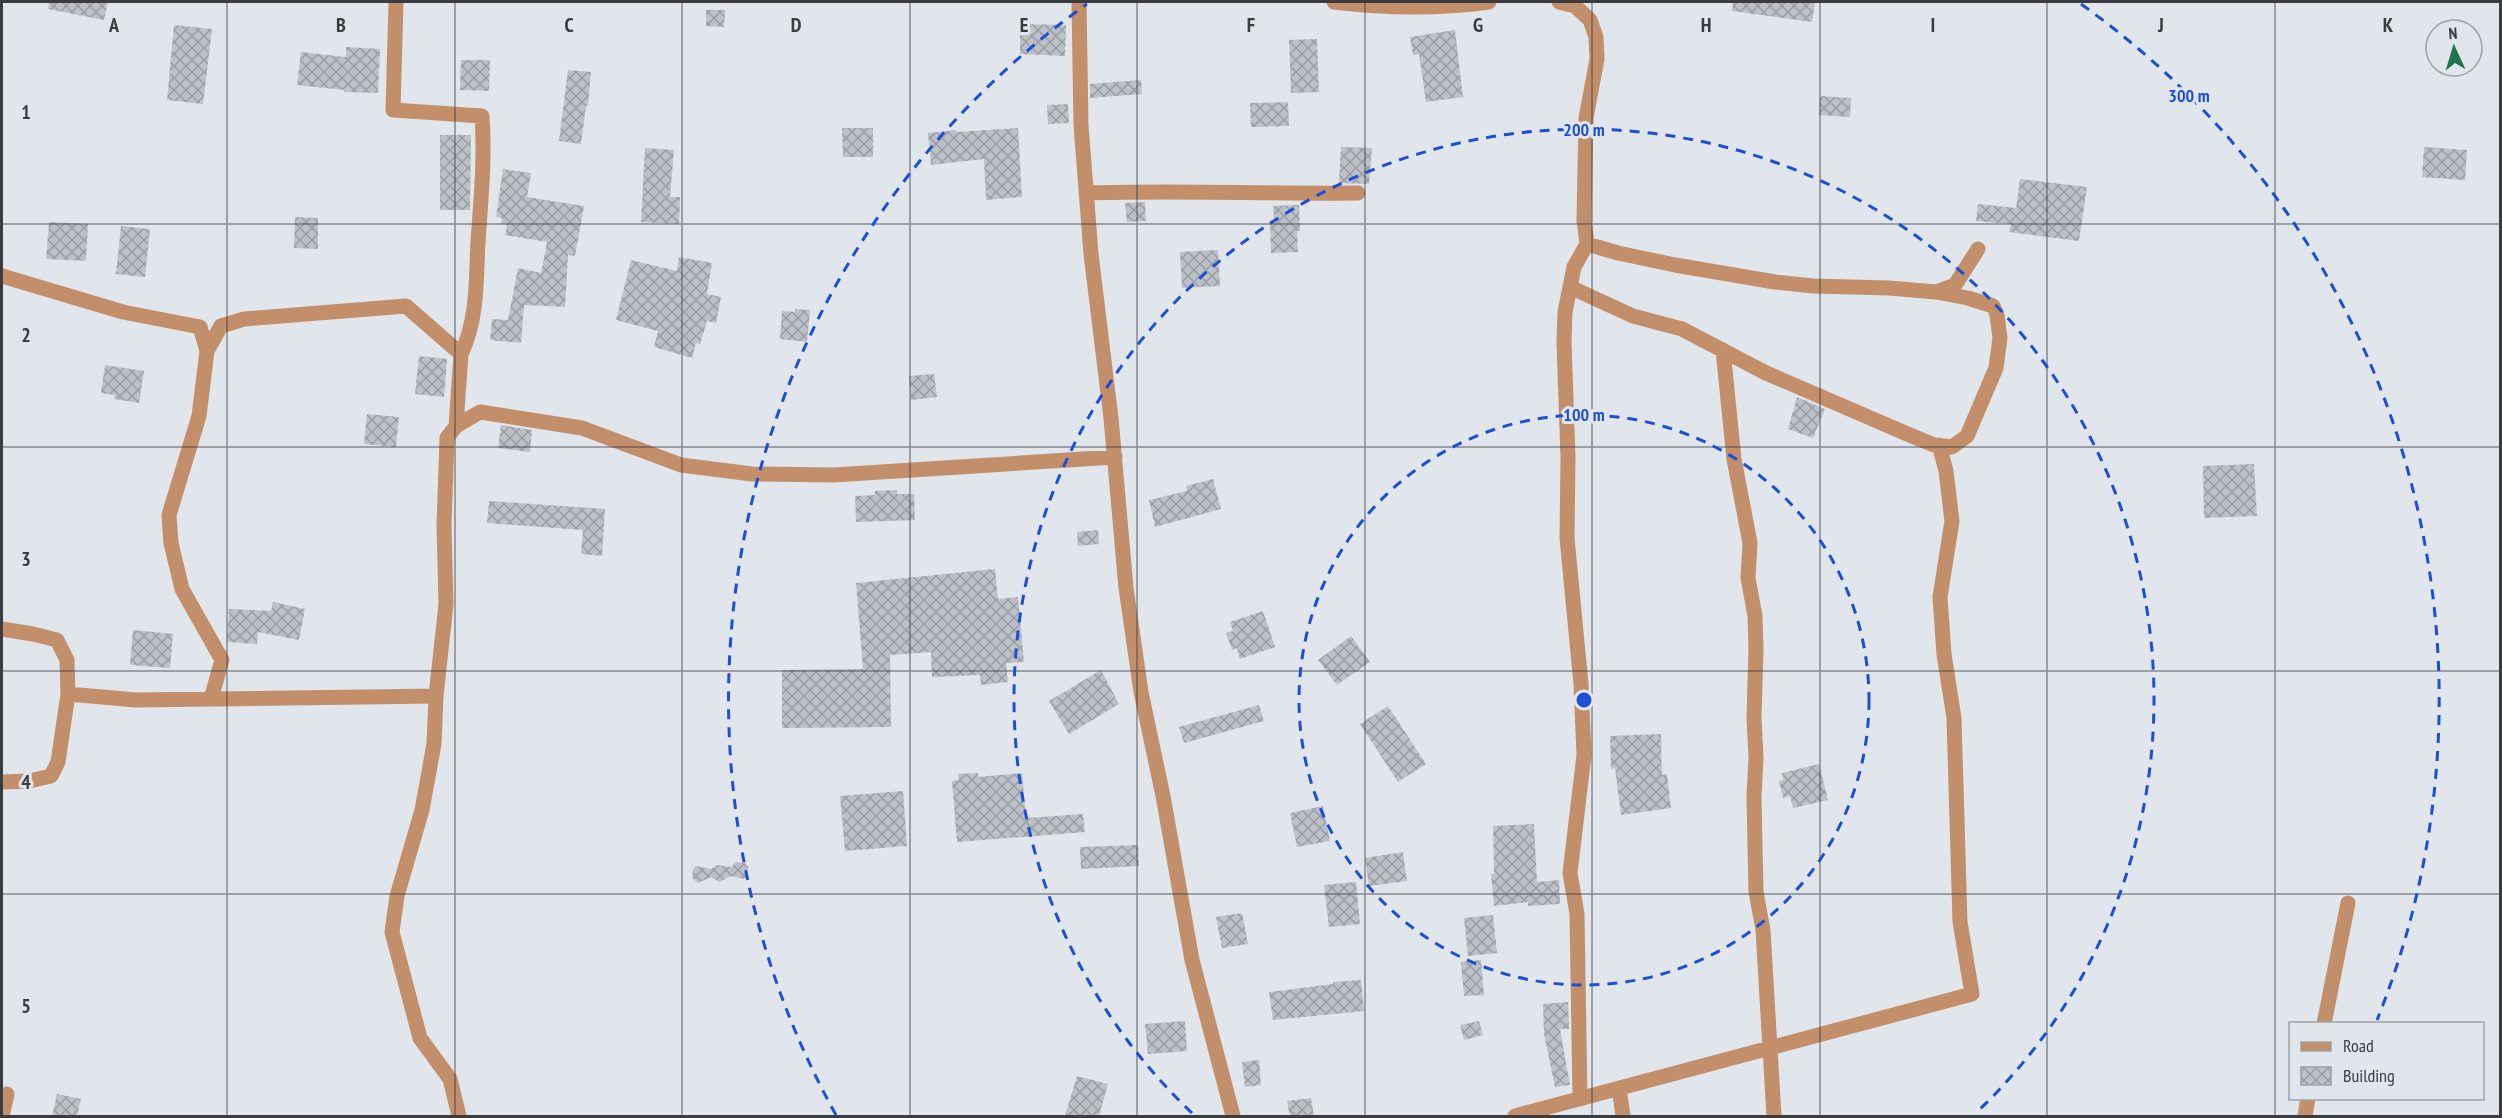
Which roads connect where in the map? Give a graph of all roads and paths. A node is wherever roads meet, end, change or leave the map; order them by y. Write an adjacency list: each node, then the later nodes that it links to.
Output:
1 (396, 2): 15 (street)
2 (1079, 2): 6 (street)
3 (1334, 2): 4 (street)
4 (1489, 2)
5 (1559, 2): 8 (street)
6 (1086, 193): 7 (street); 18 (street)
7 (1358, 193)
8 (1587, 244): 11 (street); 12 (street)
9 (1978, 249): 12 (street)
10 (2, 276): 14 (street)
11 (1570, 287): 13 (street); 29 (street)
12 (1936, 292): 17 (street)
13 (1723, 350): 17 (street); 26 (street)
14 (207, 351): 15 (street); 22 (street)
15 (461, 354): 16 (street)
16 (456, 426): 18 (street); 21 (street)
17 (1939, 445): 26 (street)
18 (1115, 458): 33 (street)
19 (2, 629): 20 (street)
20 (68, 694): 22 (street); 23 (street)
21 (436, 696): 22 (street); 32 (street)
22 (211, 699)
23 (2, 782)
24 (2348, 903): 25 (street)
25 (2324, 1022)
26 (1771, 1048): 27 (street); 36 (street)
27 (1619, 1088): 29 (street); 35 (street)
28 (7, 1094): 31 (street)
29 (1580, 1099): 34 (street)
30 (2308, 1100): 37 (street)
31 (3, 1116)
32 (459, 1116)
33 (1233, 1116)
34 (1515, 1116)
35 (1623, 1116)
36 (1774, 1116)
37 (2305, 1116)

